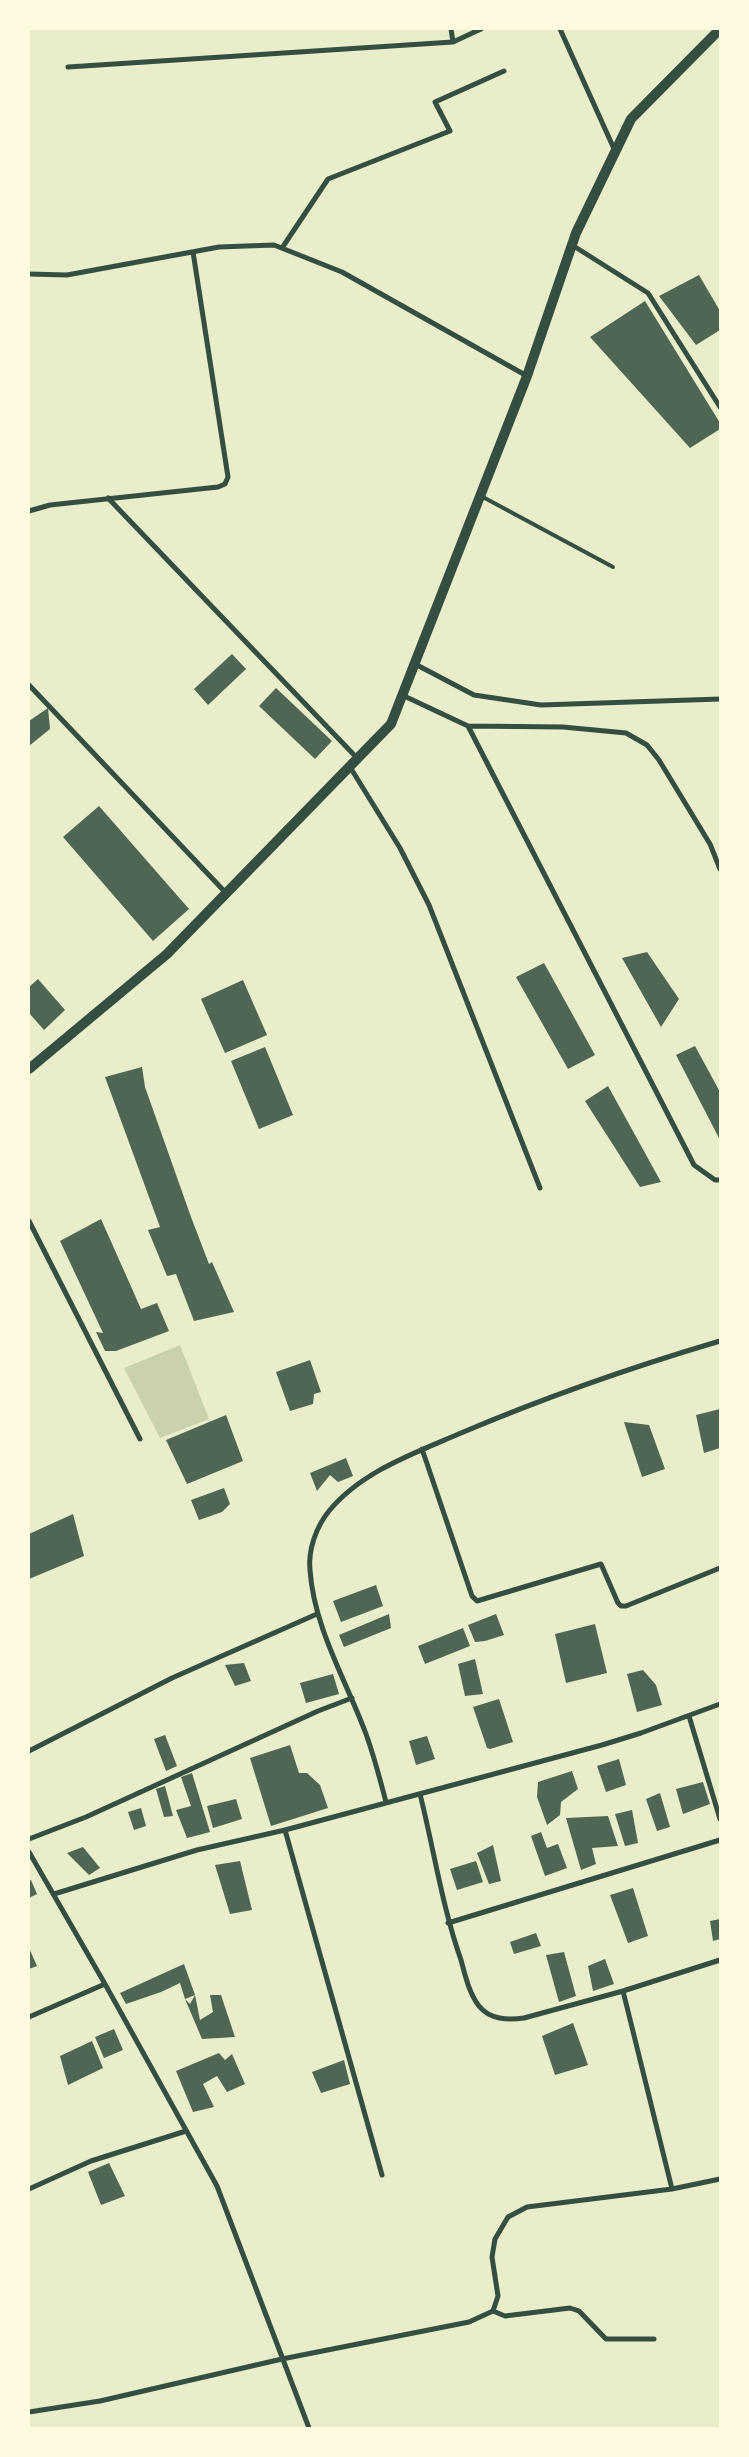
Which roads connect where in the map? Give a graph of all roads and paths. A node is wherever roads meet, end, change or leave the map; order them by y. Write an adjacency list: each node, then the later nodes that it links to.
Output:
1 (451, 29): 5 (street)
2 (481, 29): 5 (street)
3 (560, 29): 8 (street)
4 (720, 29): 8 (main road)
5 (454, 42): 6 (street)
6 (68, 67)
7 (504, 71): 10 (street)
8 (615, 152): 9 (main road)
9 (572, 244): 13 (main road); 14 (street)
10 (282, 248): 11 (street); 13 (street)
11 (193, 252): 12 (street); 16 (street)
12 (29, 274)
13 (527, 376): 15 (main road)
14 (720, 407)
15 (481, 496): 18 (lane); 19 (main road)
16 (108, 498): 17 (street); 24 (street)
17 (29, 511)
18 (613, 567)
19 (415, 664): 21 (main road); 22 (street)
20 (29, 685): 27 (street)
21 (402, 695): 23 (street); 24 (main road)
22 (720, 699)
23 (468, 726): 26 (street); 29 (street)
24 (358, 758): 25 (main road)
25 (350, 767): 27 (main road); 30 (street)
26 (720, 869)
27 (227, 893): 28 (main road)
28 (29, 1068)
29 (720, 1180)
30 (540, 1188)
31 (29, 1221): 33 (street)
32 (720, 1341): 34 (street)
33 (140, 1439)
34 (422, 1449): 35 (street); 36 (street)
35 (720, 1568)
36 (317, 1614): 37 (street); 40 (street)
37 (352, 1698): 42 (street); 45 (street)
38 (720, 1704): 39 (street)
39 (689, 1716): 41 (street); 43 (street)
40 (29, 1751)
41 (420, 1794): 42 (street); 49 (street)
42 (386, 1802): 44 (street)
43 (720, 1819)
44 (284, 1830): 48 (street); 55 (street)
45 (29, 1839)
46 (720, 1840): 49 (street)
47 (29, 1852): 48 (street)
48 (54, 1894): 51 (street)
49 (448, 1923): 52 (street)
50 (720, 1960): 52 (street)
51 (105, 1984): 53 (street); 54 (street)
52 (623, 1991): 58 (street)
53 (29, 2017)
54 (186, 2131): 57 (street); 61 (street)
55 (382, 2175)
56 (720, 2179): 58 (street)
57 (29, 2189)
58 (672, 2189): 59 (street)
59 (493, 2311): 60 (street); 61 (street)
60 (654, 2339)
61 (282, 2359): 62 (street); 63 (street)
62 (29, 2412)
63 (309, 2428)

